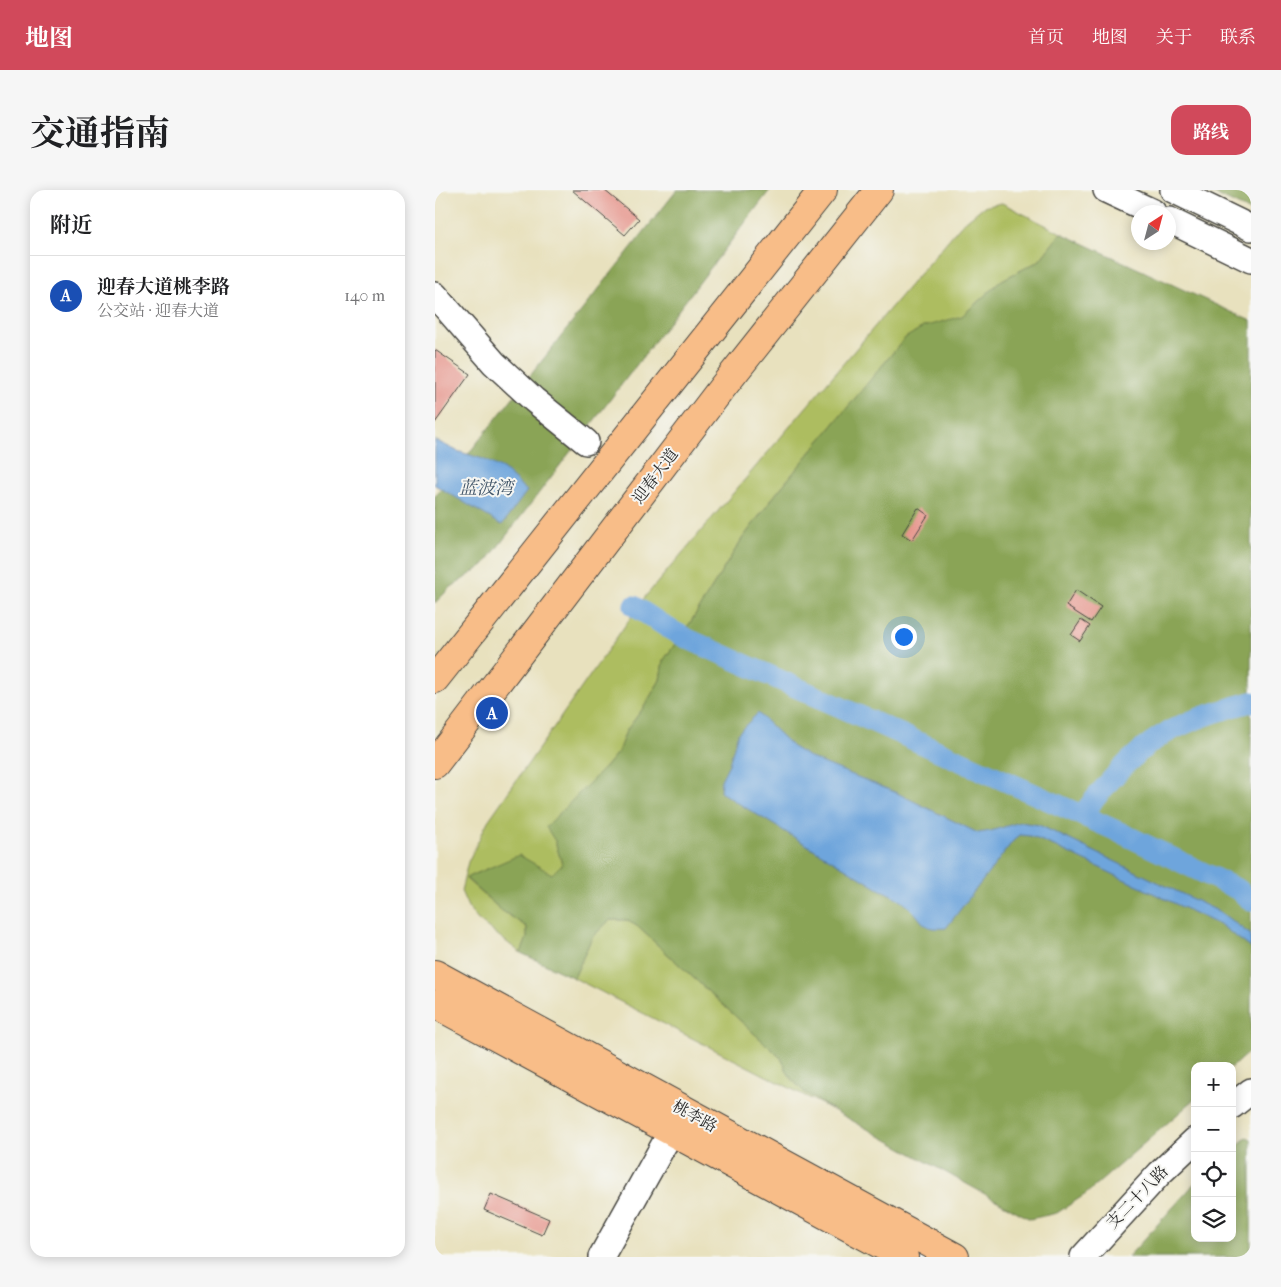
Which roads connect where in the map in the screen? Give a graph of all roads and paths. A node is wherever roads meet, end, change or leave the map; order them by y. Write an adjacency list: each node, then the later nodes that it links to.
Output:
1 (823, 190): 6 (main road)
2 (879, 190): 9 (main road, 迎春大道)
3 (1106, 190): 5 (street)
4 (1173, 190): 8 (street)
5 (1138, 205)
6 (799, 220): 9 (main road); 13 (main road)
7 (1176, 223): 10 (street)
8 (1251, 228)
9 (834, 247): 14 (main road, 迎春大道)
10 (1251, 260)
11 (435, 295): 12 (street)
12 (587, 442)
13 (435, 680)
14 (436, 762)
15 (435, 974): 19 (main road, 桃李路)
16 (435, 1004): 19 (main road, 桃李路)
17 (1251, 1091): 18 (street)
18 (1236, 1103)
19 (677, 1121): 21 (street); 22 (main road, 桃李路); 23 (main road, 桃李路)
20 (1191, 1144): 24 (street, 支二十八路)
21 (601, 1257)
22 (904, 1257)
23 (955, 1257)
24 (1083, 1257)

